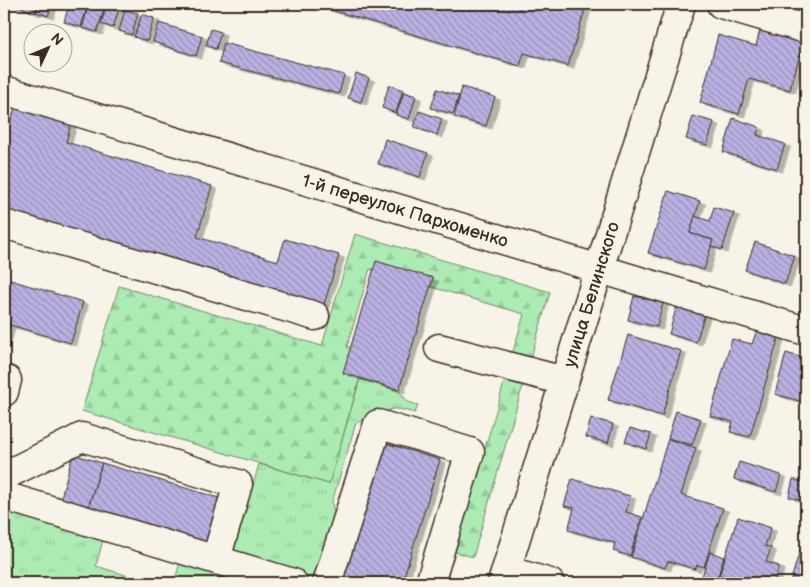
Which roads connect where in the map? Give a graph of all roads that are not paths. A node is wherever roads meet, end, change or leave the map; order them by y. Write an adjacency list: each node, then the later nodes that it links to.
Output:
1 (681, 4): 6 (street, улица Белинского)
2 (721, 4): 3 (street)
3 (806, 29)
4 (4, 90): 6 (street, 1-й переулок Пархоменко)
5 (4, 224): 7 (street)
6 (599, 269): 8 (street, 1-й переулок Пархоменко); 10 (street, улица Белинского)
7 (315, 316)
8 (806, 331)
9 (439, 348): 10 (street)
10 (564, 381): 14 (street, улица Белинского)
11 (4, 476): 13 (street)
12 (4, 496): 13 (street)
13 (216, 559): 15 (street)
14 (504, 577): 18 (street)
15 (293, 583)
16 (327, 583): 17 (street)
17 (430, 583)
18 (550, 583)

